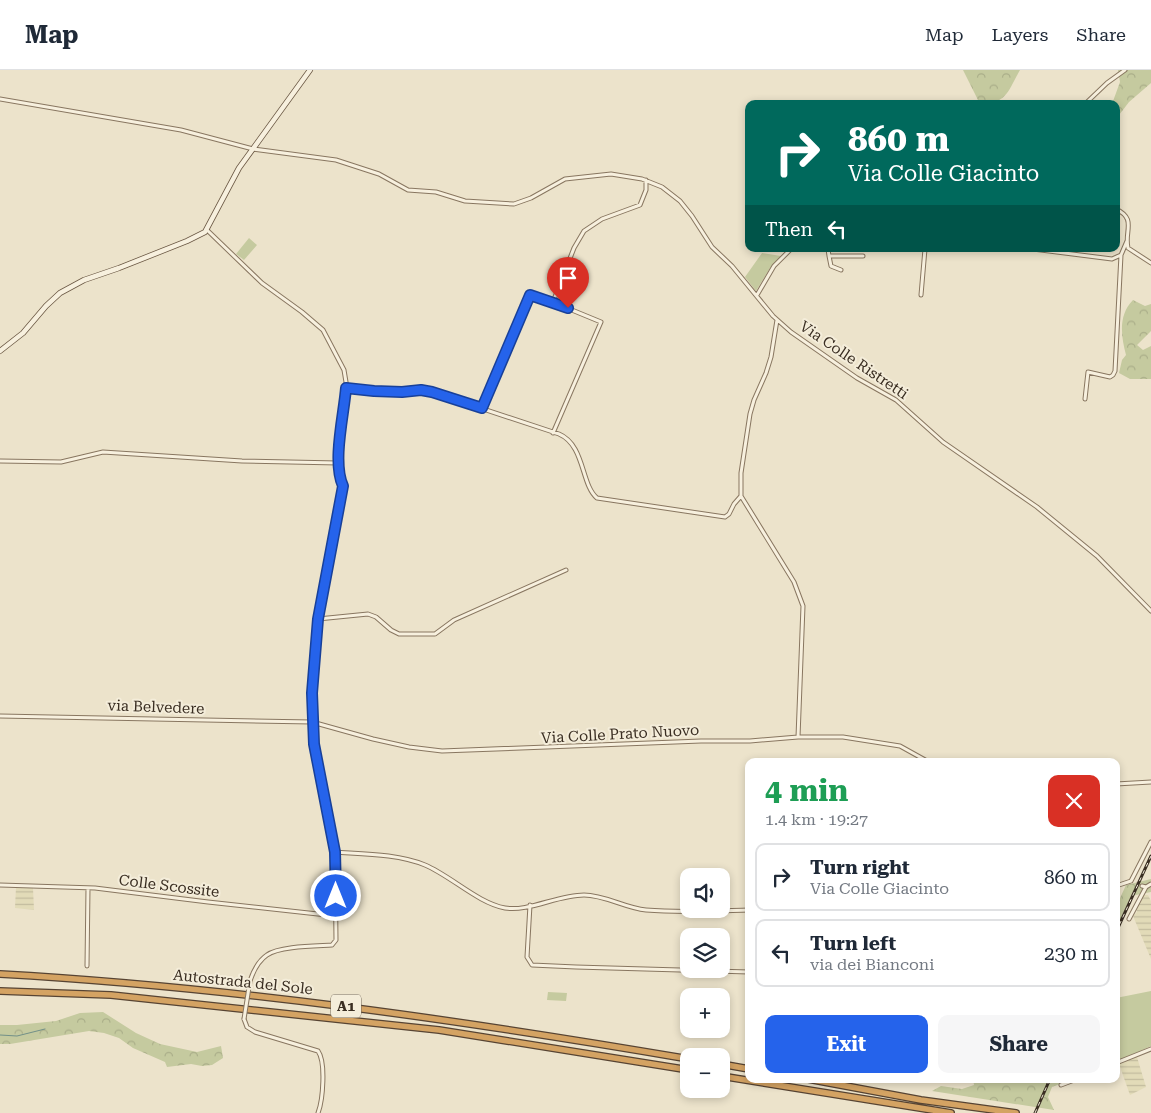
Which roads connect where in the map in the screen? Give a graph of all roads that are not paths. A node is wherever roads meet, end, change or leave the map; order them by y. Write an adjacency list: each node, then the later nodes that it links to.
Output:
1 (310, 70): 5 (street)
2 (1125, 70): 4 (street)
3 (0, 99): 5 (street, Via Colle Ristretti)
4 (1089, 100)
5 (253, 149): 6 (street, Via Colle Ristretti); 8 (street)
6 (646, 180): 19 (street, Via Colle Ristretti); 21 (street)
7 (1120, 211): 9 (street)
8 (206, 230): 23 (street); 24 (street)
9 (1127, 242): 14 (street); 17 (street)
10 (788, 252): 19 (street)
11 (828, 252): 15 (street)
12 (925, 252): 20 (street)
13 (1055, 252): 14 (street)
14 (1122, 255): 25 (street)
15 (828, 256): 16 (street); 18 (street)
16 (863, 256)
17 (1151, 263)
18 (841, 270)
19 (757, 295): 22 (street, Via Colle Ristretti)
20 (921, 295)
21 (552, 302): 26 (street); 27 (street)
22 (777, 320): 30 (street); 32 (street, Via Colle Ristretti)
23 (0, 351)
24 (346, 388): 26 (street); 29 (street)
25 (1085, 399)
26 (482, 408): 27 (street)
27 (553, 433): 30 (street)
28 (0, 461): 29 (street)
29 (338, 463): 33 (street)
30 (741, 496): 36 (street)
31 (566, 570): 33 (street)
32 (1151, 612)
33 (318, 619): 35 (street)
34 (0, 716): 35 (street, via Belvedere)
35 (312, 722): 36 (street, Via Colle Prato Nuovo); 41 (street)
36 (798, 737): 37 (street, Via Colle Prato Nuovo)
37 (922, 758)
38 (1151, 782): 39 (street)
39 (1120, 784)
40 (1151, 842): 42 (street)
41 (335, 852): 48 (street); 50 (street)
42 (1131, 881): 43 (street); 46 (street)
43 (1136, 883)
44 (1151, 884): 51 (street)
45 (0, 885): 47 (street, Colle Scossite)
46 (1120, 885)
47 (88, 888): 50 (street, Colle Scossite); 52 (street)
48 (530, 905): 49 (street); 53 (street)
49 (745, 910)
50 (336, 916): 68 (street, bridge)
51 (1129, 919)
52 (87, 966)
53 (745, 972)
54 (0, 974): 57 (highway, Autostrada del Sole / A1)
55 (0, 991): 61 (highway, Autostrada del Sole / A1)
56 (1151, 1049): 58 (street)
57 (680, 1057)
58 (1120, 1061)
59 (730, 1066): 60 (highway)
60 (745, 1068)
61 (680, 1069)
62 (730, 1077): 63 (highway)
63 (745, 1080)
64 (765, 1083): 69 (highway)
65 (830, 1083): 70 (highway)
66 (1066, 1083): 67 (street)
67 (1061, 1085)
68 (318, 1113)
69 (951, 1113)
70 (1016, 1113)

